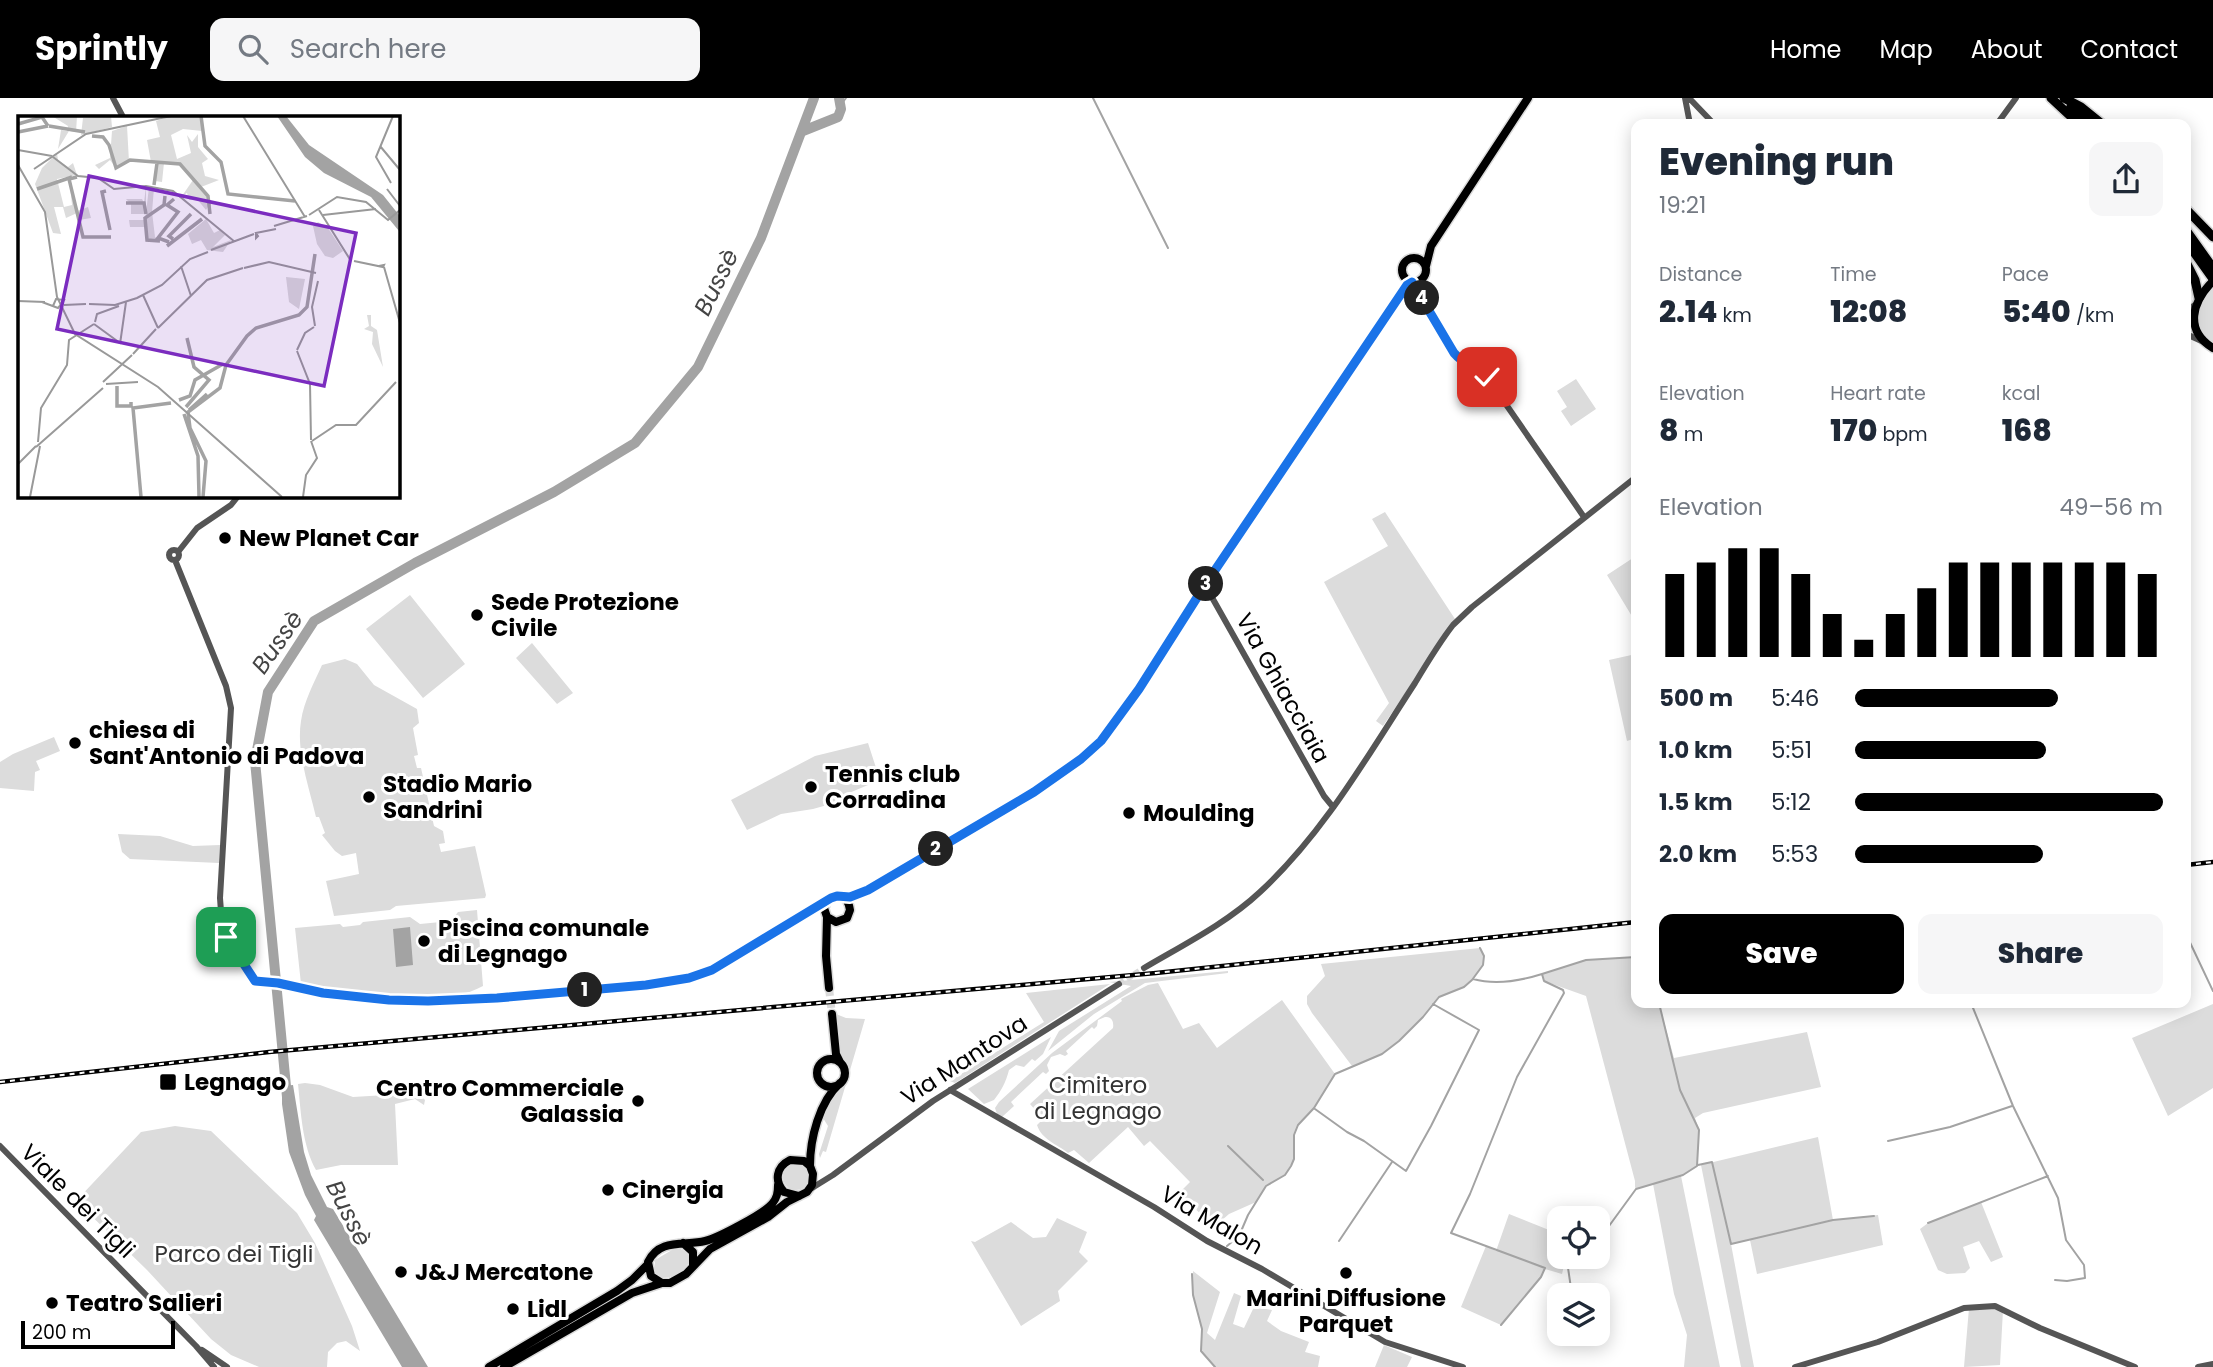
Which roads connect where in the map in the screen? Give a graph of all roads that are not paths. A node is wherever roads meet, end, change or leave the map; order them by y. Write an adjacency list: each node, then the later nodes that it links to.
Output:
1 (113, 98): 7 (street)
2 (1528, 98): 17 (main road)
3 (1687, 98): 8 (street); 9 (street)
4 (2016, 98): 10 (street)
5 (2051, 98): 11 (highway)
6 (2063, 98): 12 (highway); 13 (highway)
7 (122, 116)
8 (1690, 119)
9 (1705, 119)
10 (2001, 119)
11 (2073, 119)
12 (2085, 119)
13 (2096, 119)
14 (2191, 214): 16 (highway)
15 (2191, 237): 21 (highway)
16 (2213, 237)
17 (1431, 246): 19 (main road); 20 (main road)
18 (2191, 248): 25 (highway)
19 (1414, 257): 20 (main road); 23 (main road)
20 (1426, 266): 24 (main road)
21 (2213, 268)
22 (2191, 272): 29 (highway)
23 (1402, 274): 26 (main road); 27 (main road)
24 (1422, 278): 26 (main road); 28 (street)
25 (2213, 280): 29 (main road)
26 (1412, 282): 27 (main road); 28 (street)
27 (1401, 292): 36 (main road)
28 (1421, 297): 35 (street)
29 (2197, 302): 30 (street); 32 (main road)
30 (2191, 307)
31 (2191, 336): 32 (street)
32 (2209, 345)
33 (1631, 481): 35 (street)
34 (237, 497): 47 (street)
35 (1584, 517): 37 (street)
36 (1205, 585): 37 (street, Via Ghiacciaia); 38 (main road)
37 (1333, 807): 46 (street)
38 (868, 890): 39 (main road); 41 (main road)
39 (843, 897): 40 (main road); 41 (main road)
40 (828, 900): 42 (main road); 43 (main road)
41 (850, 910): 44 (main road)
42 (808, 913): 43 (main road); 47 (main road)
43 (827, 916): 44 (main road); 45 (main road)
44 (839, 922): 45 (main road)
45 (827, 940): 49 (main road)
46 (1144, 968)
47 (255, 981)
48 (1119, 984): 56 (street, Via Mantova)
49 (830, 988)
50 (832, 1014): 51 (main road)
51 (834, 1041): 52 (main road); 53 (main road)
52 (826, 1060): 53 (main road); 55 (main road)
53 (840, 1062): 54 (main road)
54 (840, 1083): 55 (main road); 57 (main road)
55 (822, 1084): 57 (main road)
56 (950, 1090): 62 (street, Via Mantova); 76 (street, Via Malon)
57 (824, 1104): 58 (main road)
58 (811, 1144): 60 (main road); 61 (main road)
59 (1, 1149): 70 (street, Viale dei Tigli)
60 (796, 1160): 61 (main road); 63 (main road)
61 (811, 1168): 62 (street); 64 (main road)
62 (833, 1175): 64 (street, Via Mantova)
63 (779, 1185): 65 (main road); 66 (main road)
64 (810, 1189): 65 (main road, Via Mantova)
65 (799, 1196): 68 (main road, Via Mantova)
66 (682, 1243): 67 (main road); 68 (main road)
67 (648, 1264): 69 (main road); 74 (main road)
68 (693, 1265): 69 (main road, Via Mantova)
69 (662, 1283): 75 (main road, Via Mantova)
70 (196, 1346): 72 (street, Viale dei Tigli); 73 (street)
71 (2213, 1364): 79 (street)
72 (214, 1367)
73 (227, 1367)
74 (489, 1367)
75 (504, 1367)
76 (1463, 1367)
77 (1795, 1367): 78 (street)
78 (2135, 1367)
79 (2198, 1367)

